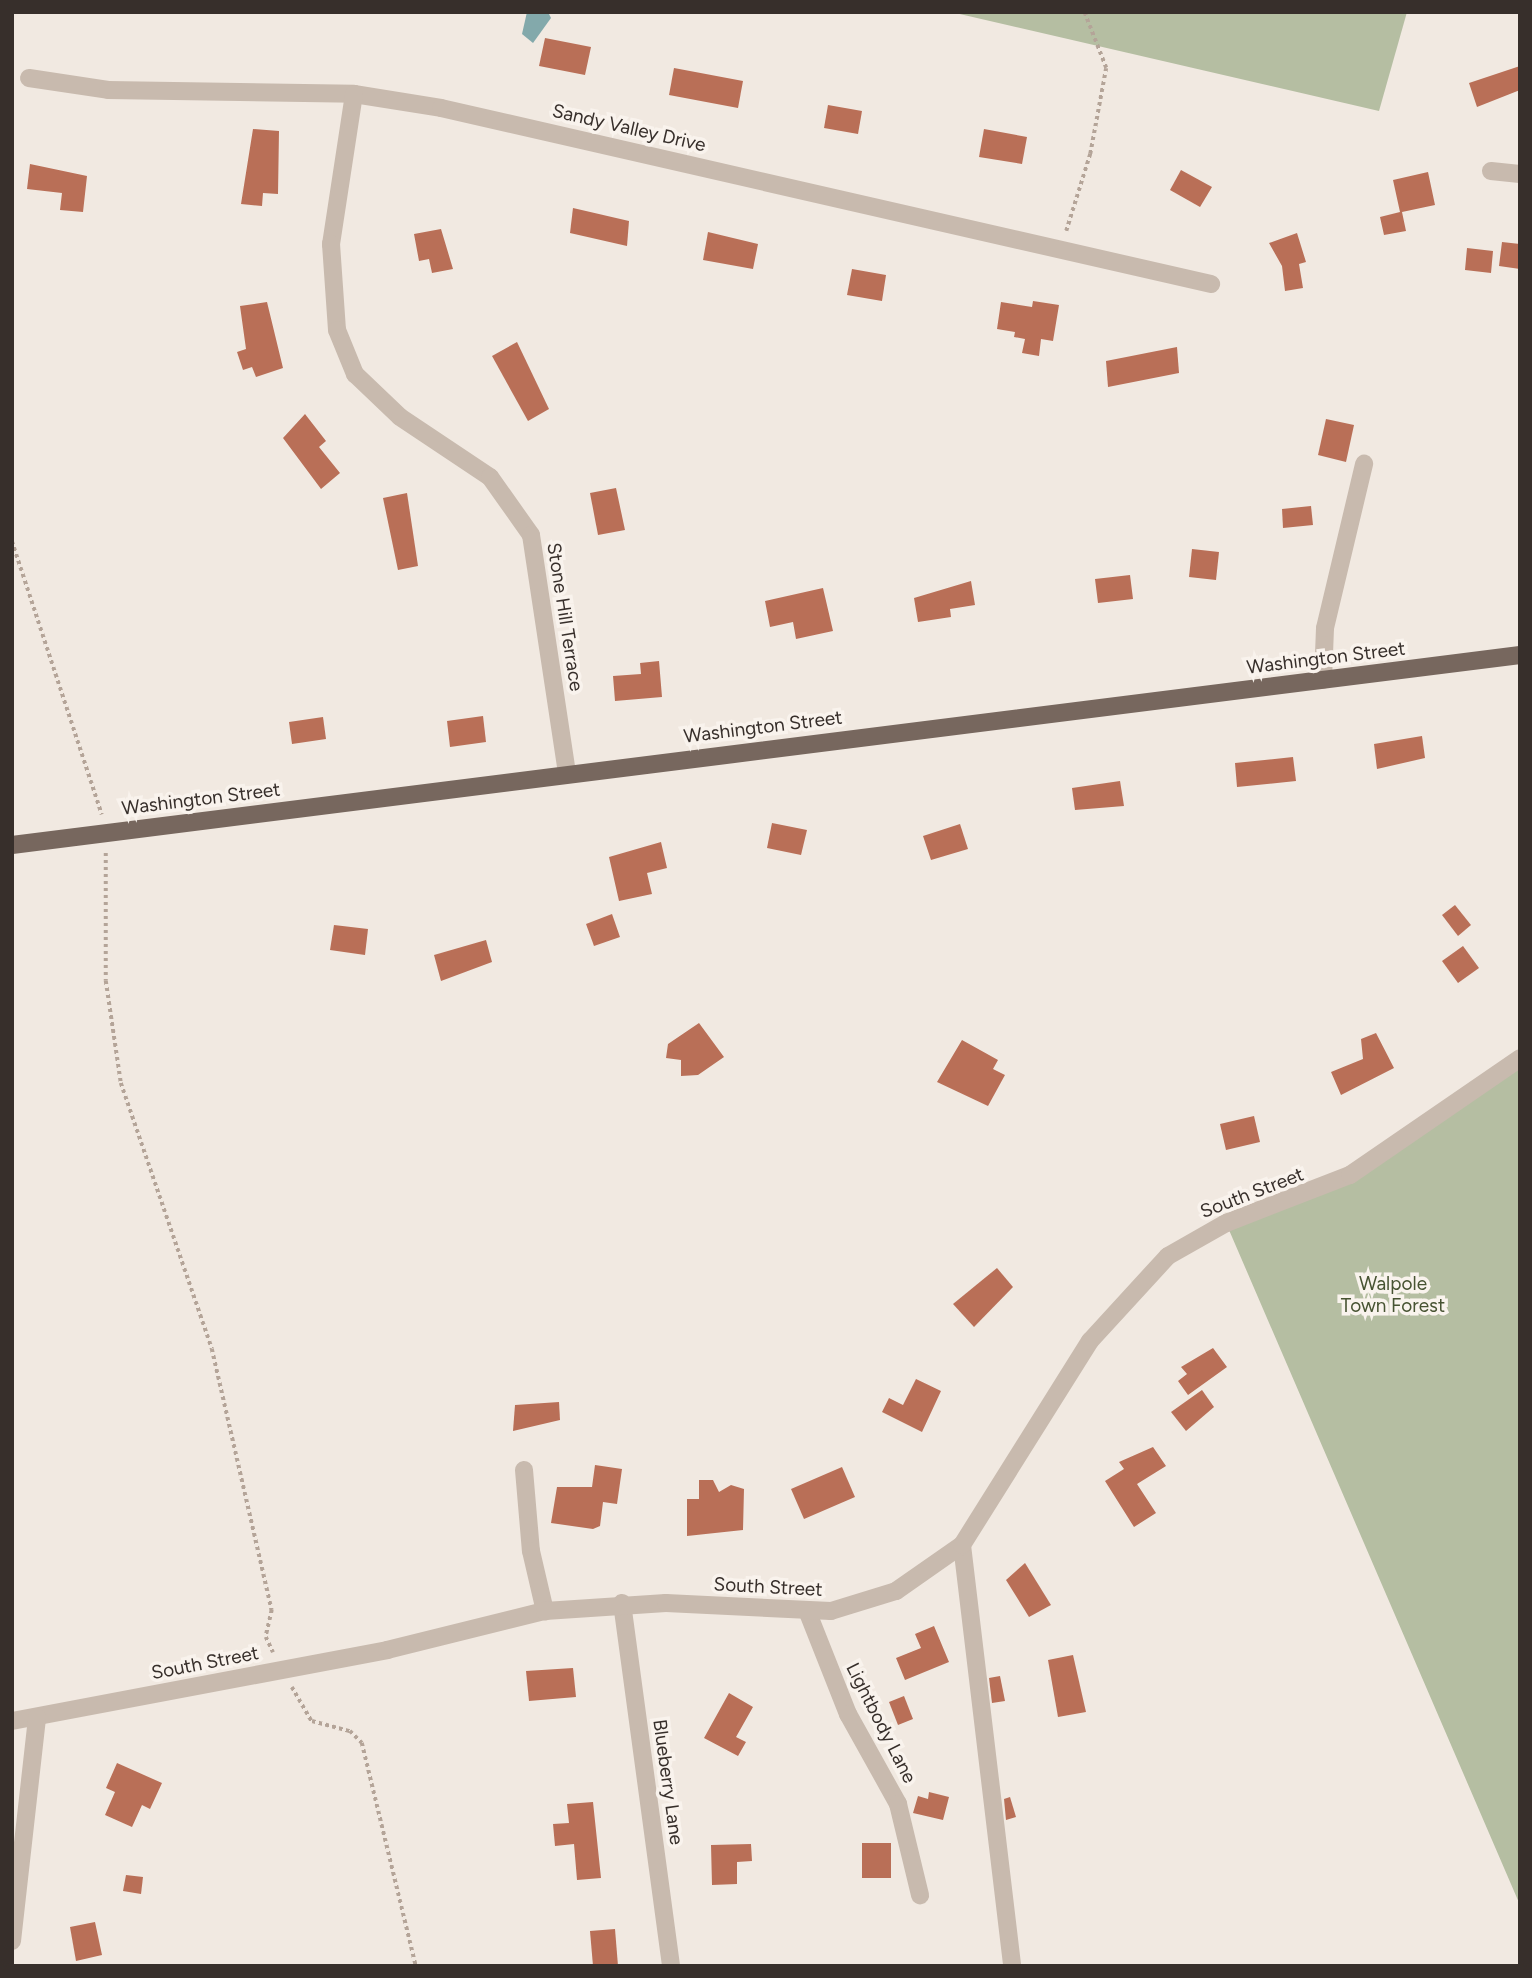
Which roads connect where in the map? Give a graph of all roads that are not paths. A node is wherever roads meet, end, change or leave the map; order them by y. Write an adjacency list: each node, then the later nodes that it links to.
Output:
1 (29, 78): 2 (street, Sandy Valley Drive)
2 (354, 94): 5 (street, Sandy Valley Drive); 9 (street, Stone Hill Terrace)
3 (1491, 171): 4 (street)
4 (1520, 174)
5 (1211, 284)
6 (1364, 464): 8 (street)
7 (1520, 655): 8 (main road, Washington Street)
8 (1323, 680): 9 (main road, Washington Street)
9 (567, 772): 10 (main road, Washington Street)
10 (12, 845)
11 (1520, 1058): 13 (street, South Street)
12 (524, 1470): 15 (street)
13 (962, 1545): 16 (street, South Street); 22 (street)
14 (622, 1603): 15 (street, South Street); 16 (street, South Street); 21 (street, Blueberry Lane)
15 (545, 1611): 17 (street, South Street)
16 (808, 1613): 19 (street, Lightbody Lane)
17 (37, 1717): 18 (street, South Street); 20 (street)
18 (12, 1721)
19 (920, 1895)
20 (12, 1941)
21 (671, 1966)
22 (1012, 1966)

